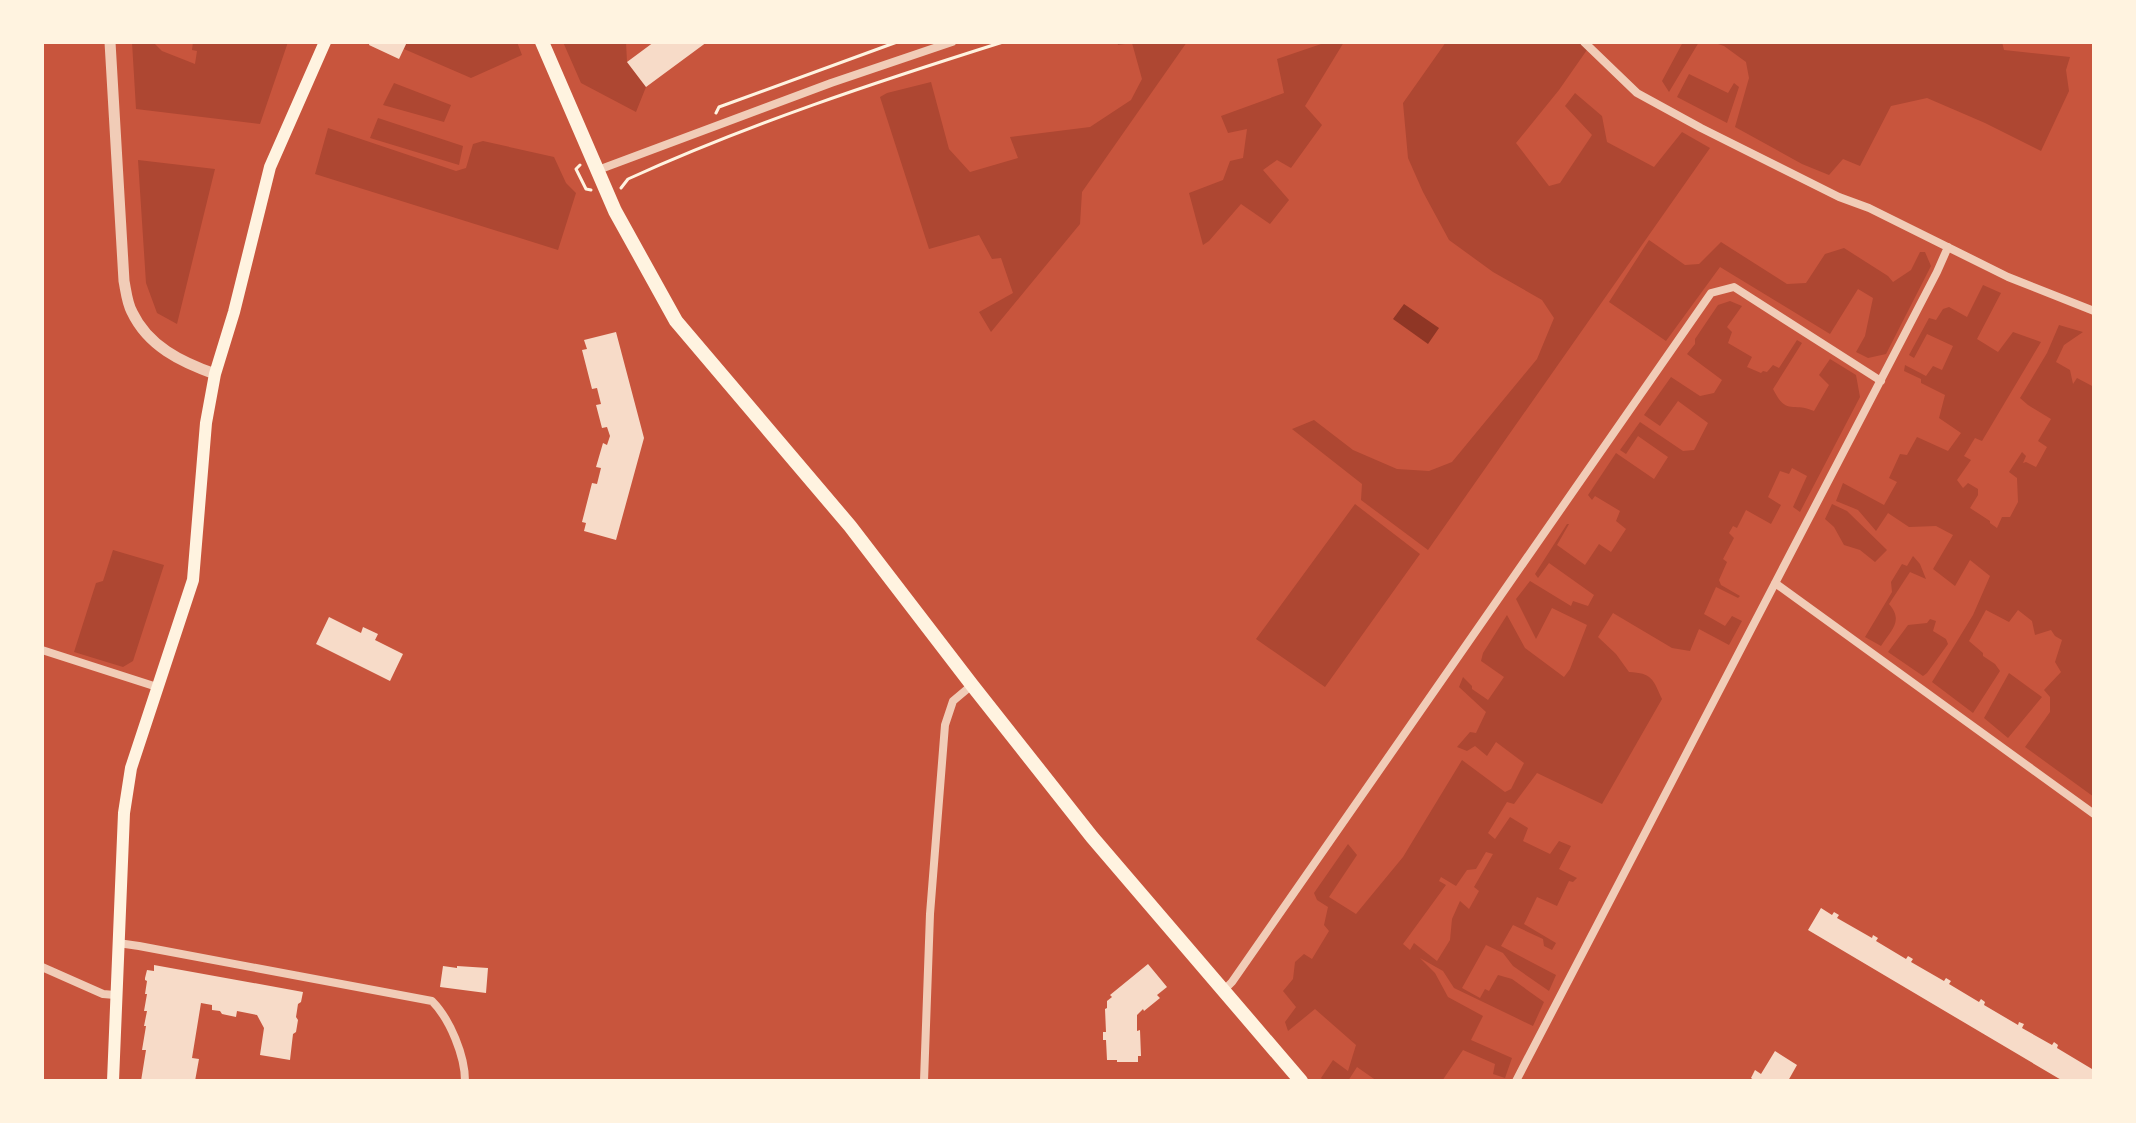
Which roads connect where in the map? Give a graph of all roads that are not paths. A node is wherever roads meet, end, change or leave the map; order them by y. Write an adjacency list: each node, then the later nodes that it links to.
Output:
1 (110, 42): 9 (street)
2 (325, 42): 9 (main road)
3 (542, 42): 6 (main road)
4 (952, 42): 6 (street)
5 (1584, 42): 7 (street)
6 (598, 170): 13 (main road)
7 (1948, 247): 8 (street); 10 (street)
8 (2094, 311)
9 (215, 374): 14 (main road)
10 (1881, 381): 11 (street); 18 (street)
11 (1775, 583): 15 (street); 24 (street)
12 (42, 650): 14 (street)
13 (972, 685): 18 (main road); 22 (street)
14 (157, 687): 16 (main road)
15 (2094, 814)
16 (118, 943): 19 (main road); 21 (street)
17 (42, 967): 19 (street)
18 (1224, 990): 23 (main road)
19 (115, 995): 20 (main road)
20 (113, 1081)
21 (465, 1081)
22 (924, 1081)
23 (1301, 1081)
24 (1516, 1081)

